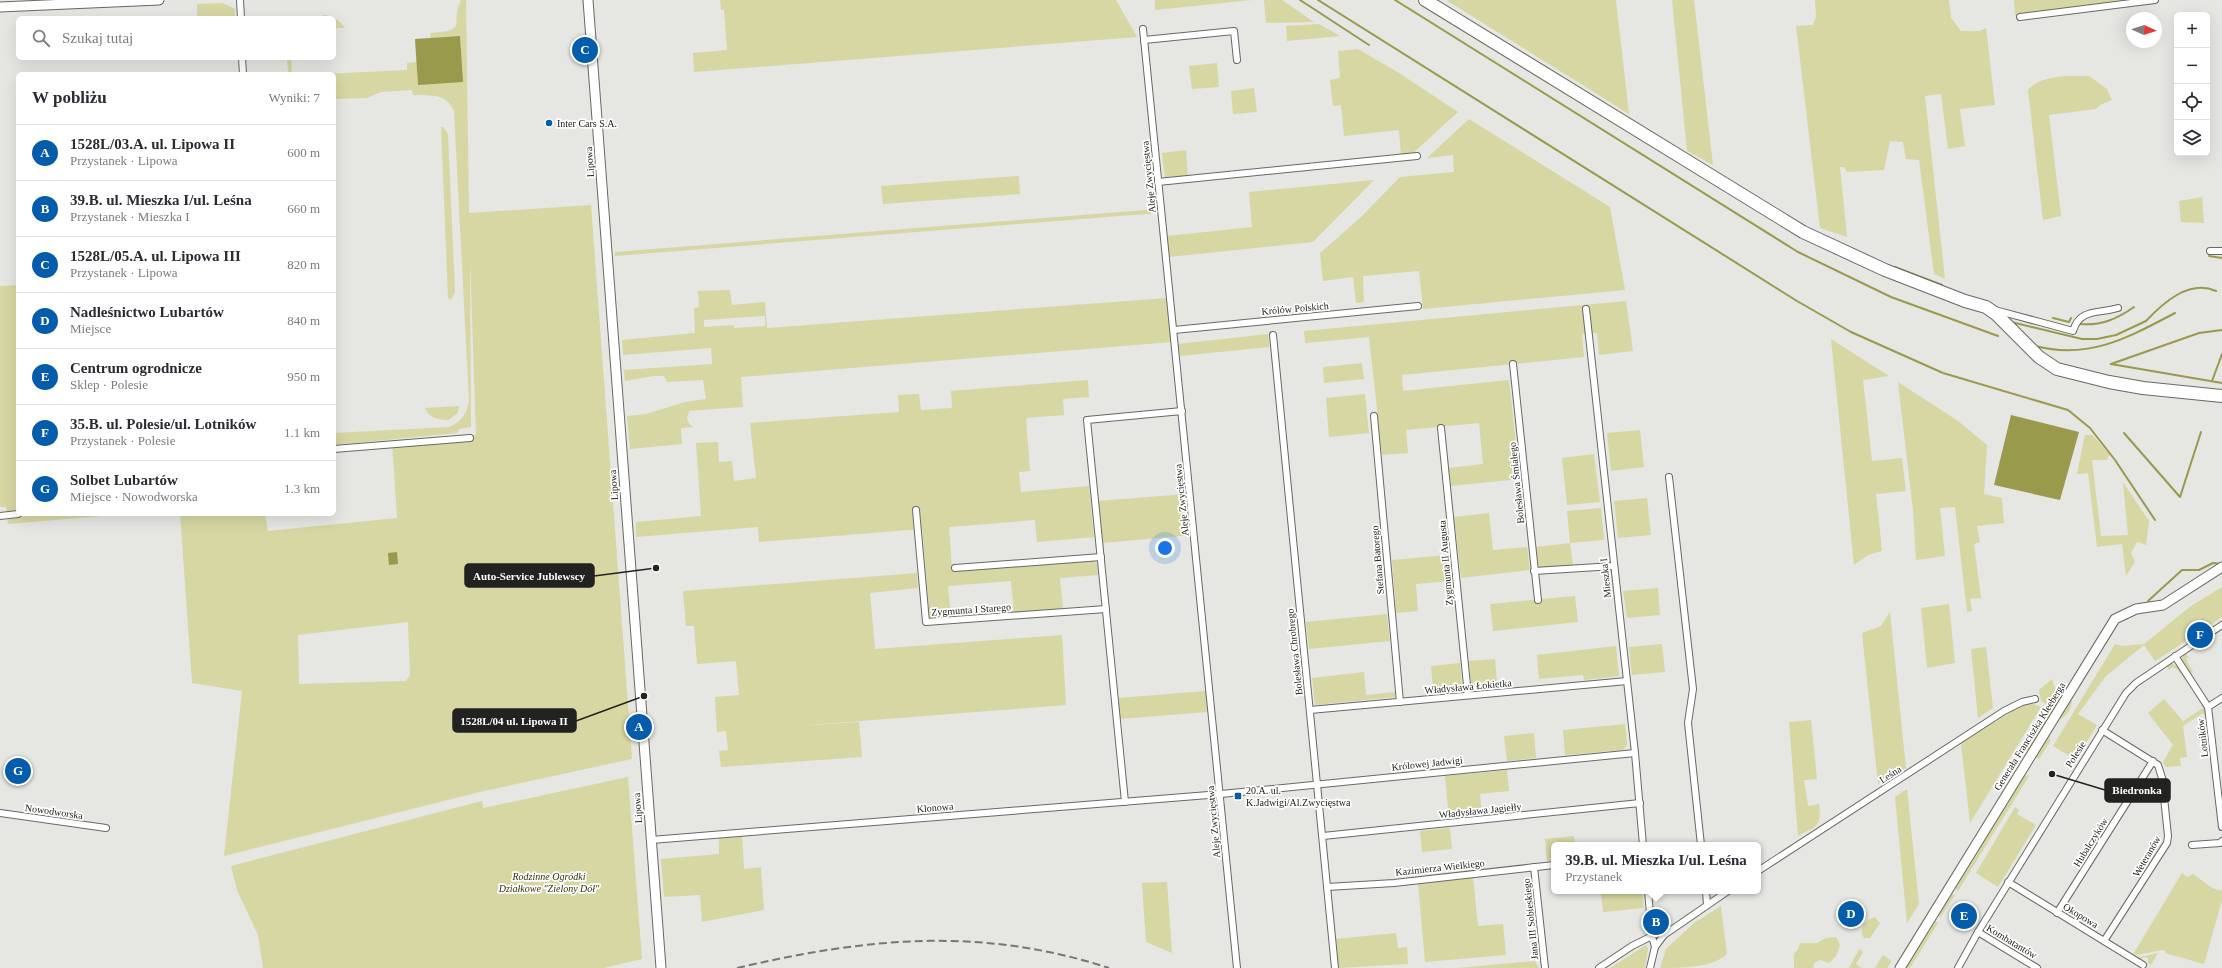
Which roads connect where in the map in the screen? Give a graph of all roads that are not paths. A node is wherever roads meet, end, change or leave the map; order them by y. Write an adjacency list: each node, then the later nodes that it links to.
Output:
1 (159, 0): 6 (street)
2 (240, 0): 7 (street)
3 (588, 0): 62 (street, Lipowa)
4 (1425, 0): 19 (highway)
5 (2155, 0): 8 (street)
6 (0, 7)
7 (241, 16)
8 (2020, 17)
9 (1143, 29): 10 (street, Aleje Zwycięstwa)
10 (1144, 40): 12 (street); 15 (street, Aleje Zwycięstwa)
11 (242, 60): 13 (street)
12 (1237, 60)
13 (243, 72)
14 (1417, 156): 15 (street)
15 (1158, 182): 22 (street, Aleje Zwycięstwa)
16 (2210, 251): 17 (street)
17 (2222, 251)
18 (1418, 306): 22 (street, Królów Polskich)
19 (1986, 307): 20 (street); 25 (highway)
20 (2118, 308)
21 (1586, 309): 36 (street, Mieszka I)
22 (1174, 330): 26 (street, Aleje Zwycięstwa)
23 (1273, 335): 50 (street, Bolesława Chrobrego)
24 (1513, 364): 39 (street, Bolesława Śmiałego)
25 (2222, 396)
26 (1182, 411): 35 (street); 55 (street, Aleje Zwycięstwa)
27 (1374, 416): 48 (street, Stefana Batorego)
28 (1441, 428): 45 (street, Zygmunta II Augusta)
29 (470, 438): 30 (street)
30 (336, 449)
31 (1669, 478): 65 (street)
32 (916, 510): 41 (street, Zygmunta I Starego)
33 (16, 514): 34 (street)
34 (0, 516)
35 (1101, 557): 38 (street); 41 (street)
36 (1614, 566): 39 (street); 44 (street, Mieszka I)
37 (2222, 567): 88 (street, Generała Franciszka Kleeberga)
38 (955, 568)
39 (1534, 571): 40 (street, Bolesława Śmiałego)
40 (1538, 600)
41 (1106, 609): 56 (street)
42 (2222, 625): 43 (street, Polesie)
43 (2175, 656): 49 (street, Lotników); 51 (street, Polesie)
44 (1627, 681): 45 (street, Władysława Łokietka); 52 (street, Mieszka I)
45 (1468, 695): 48 (street, Władysława Łokietka)
46 (2222, 698): 49 (street)
47 (2035, 699): 69 (street, Leśna)
48 (1400, 702): 50 (street, Władysława Łokietka)
49 (2208, 707): 59 (street, Lotników)
50 (1310, 710): 54 (street, Bolesława Chrobrego)
51 (2102, 730): 53 (street); 70 (street, Polesie)
52 (1636, 753): 54 (street, Królowej Jadwigi); 57 (street, Mieszka I)
53 (2153, 761): 76 (street, Hubalczyków); 79 (street, Weteranów)
54 (1316, 784): 55 (street, Królowej Jadwigi); 61 (street, Bolesława Chrobrego)
55 (1221, 794): 56 (street, Klonowa); 83 (street, Aleje Zwycięstwa)
56 (1125, 802): 62 (street, Klonowa)
57 (1640, 804): 61 (street, Władysława Jagiełły); 64 (street, Mieszka I)
58 (0, 813): 60 (street, Nowodworska)
59 (2222, 827)
60 (106, 828)
61 (1323, 836): 71 (street, Bolesława Chrobrego)
62 (651, 840): 82 (street, Lipowa)
63 (2222, 841): 66 (street)
64 (1643, 842)
65 (1701, 842)
66 (2192, 845)
67 (1551, 865): 68 (street, Kazimierza Wielkiego)
68 (1534, 867): 71 (street, Kazimierza Wielkiego); 85 (street, Jana III Sobieskiego)
69 (1761, 869)
70 (2008, 882): 76 (street, Okopowa); 77 (street, Polesie)
71 (1327, 887): 84 (street, Bolesława Chrobrego)
72 (1648, 894): 78 (street)
73 (1706, 894): 75 (street)
74 (1724, 894): 75 (street)
75 (1707, 905): 80 (street)
76 (2058, 913): 79 (street, Okopowa)
77 (1978, 932): 89 (street, Polesie); 90 (street, Kombatantów)
78 (1652, 936): 80 (street); 86 (street)
79 (2104, 941): 81 (street, Okopowa)
80 (1655, 947): 87 (street)
81 (2143, 964)
82 (661, 968)
83 (1237, 968)
84 (1336, 968)
85 (1545, 968)
86 (1599, 968)
87 (1650, 968)
88 (1900, 968)
89 (1958, 968)
90 (2037, 968)

